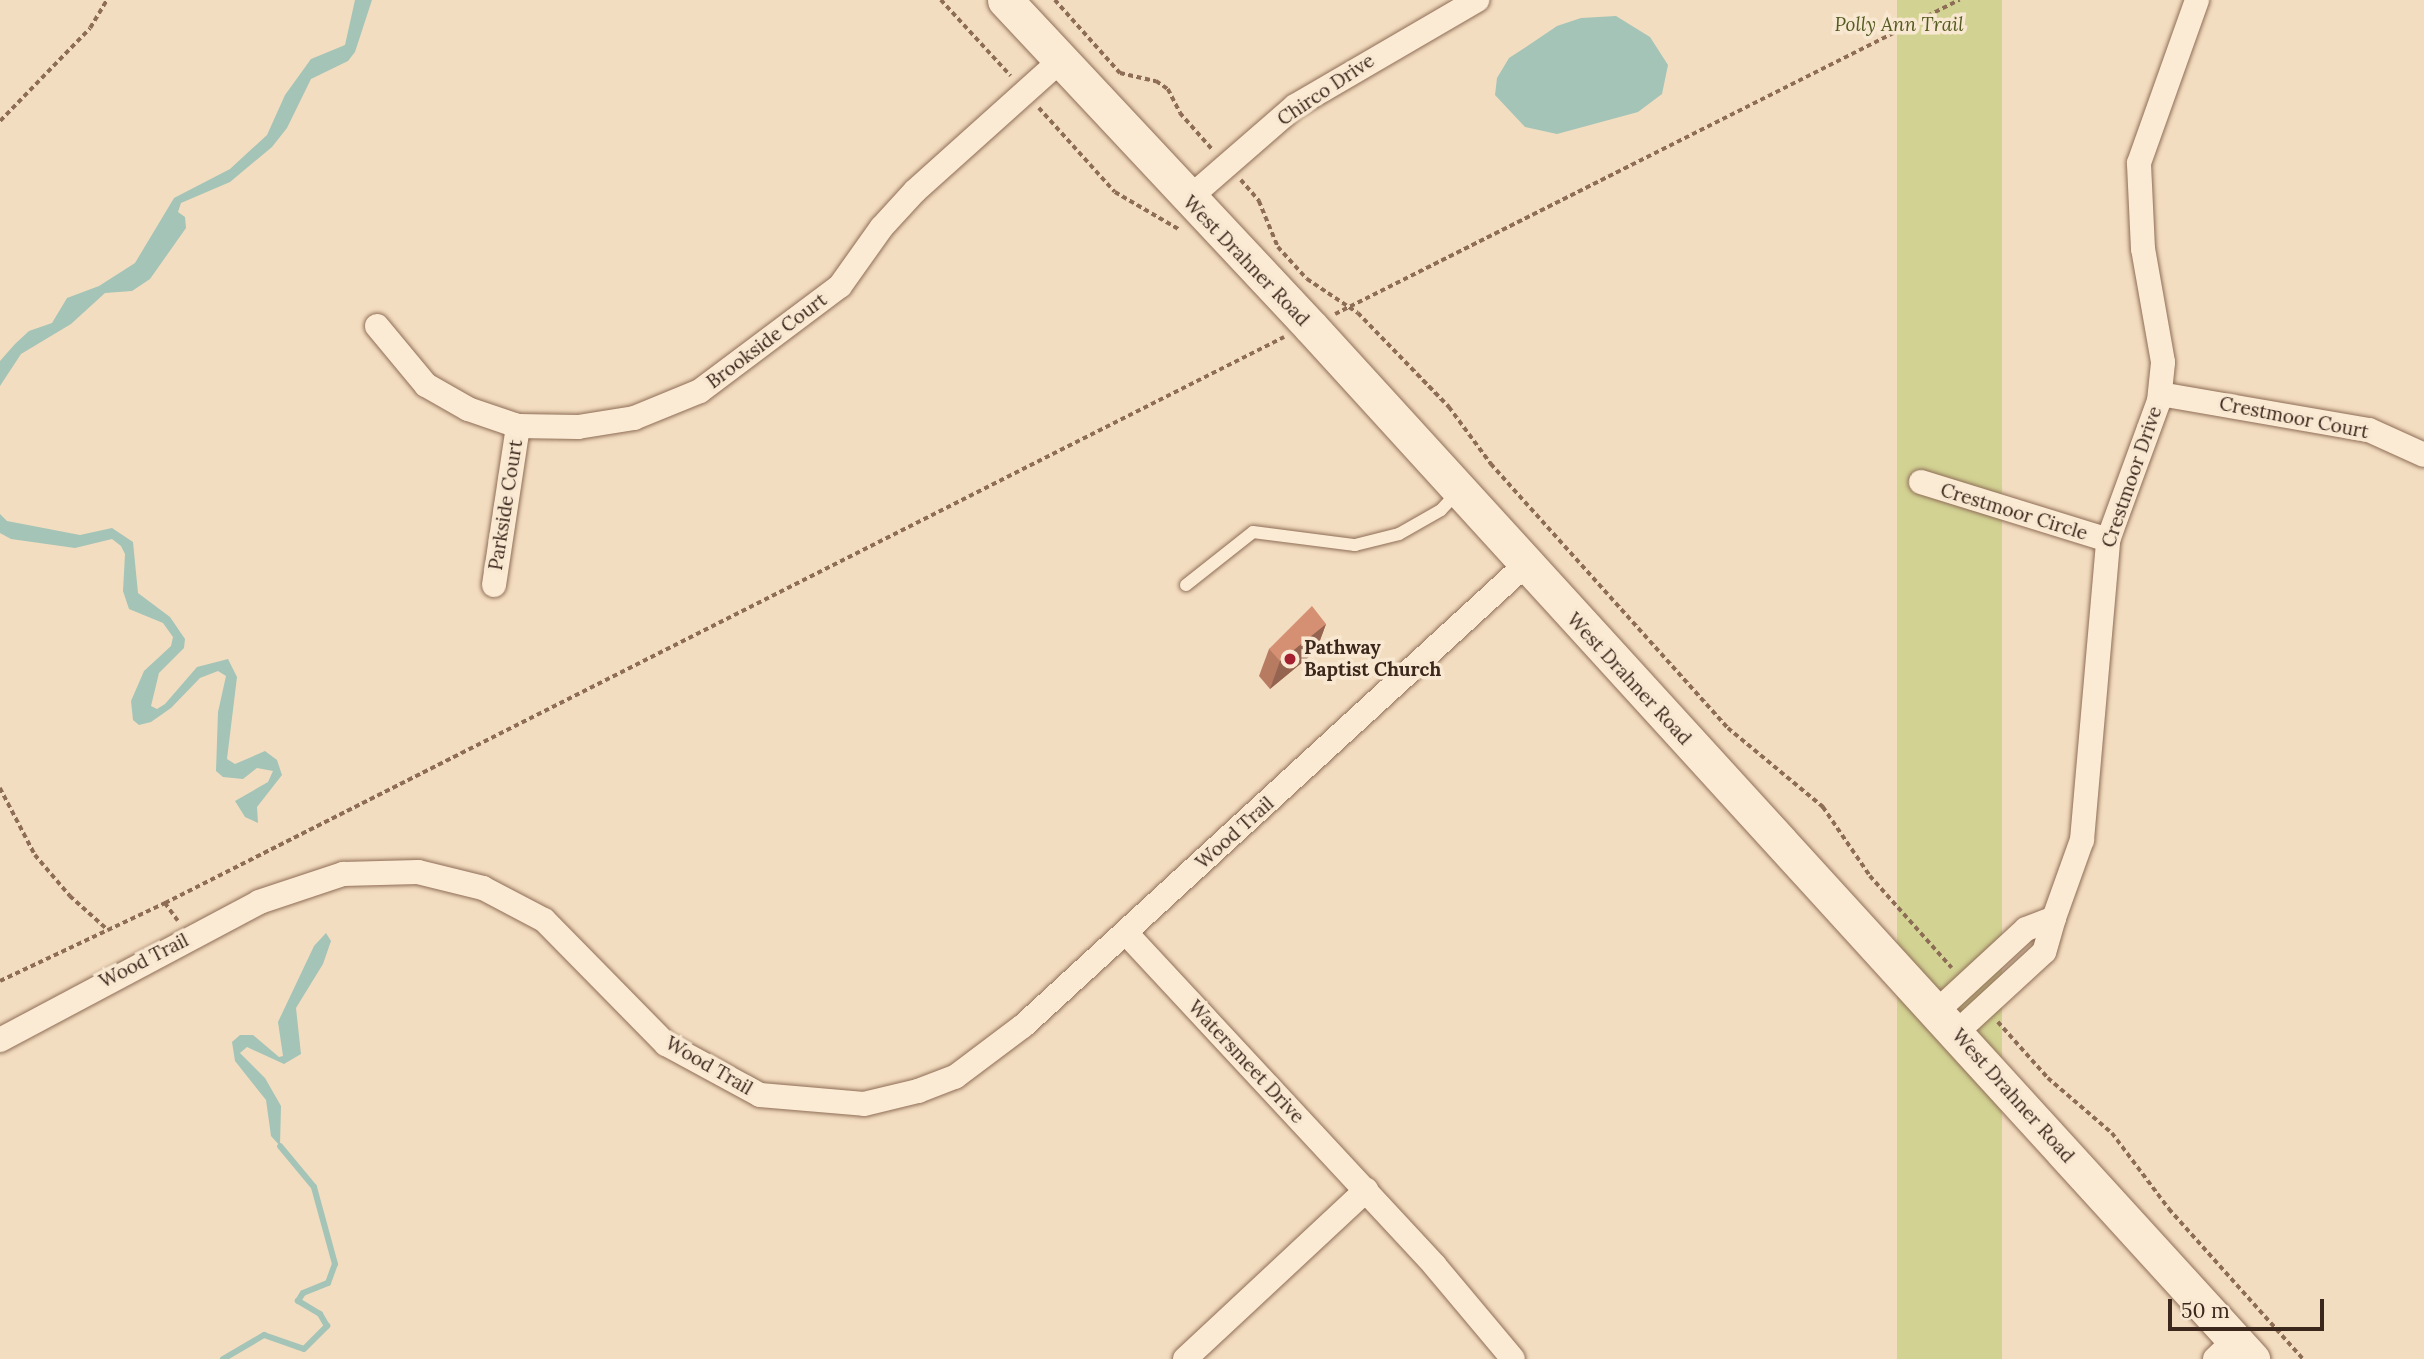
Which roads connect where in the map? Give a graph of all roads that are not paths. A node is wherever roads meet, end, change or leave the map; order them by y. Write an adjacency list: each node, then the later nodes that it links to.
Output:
1 (1005, 0): 4 (street, West Drahner Road)
2 (1477, 0): 5 (street, Chirco Drive)
3 (2197, 0): 7 (street, Crestmoor Drive)
4 (1060, 61): 5 (street, West Drahner Road); 8 (street, Brookside Court)
5 (1187, 200): 11 (street, West Drahner Road)
6 (377, 326): 8 (street, Brookside Court)
7 (2160, 394): 9 (street, Crestmoor Court); 12 (street, Crestmoor Drive)
8 (518, 426): 14 (street, Parkside Court)
9 (2424, 455)
10 (1921, 482): 12 (street, Crestmoor Circle)
11 (1458, 491): 13 (street, West Drahner Road); 15 (lane)
12 (2108, 540): 16 (street, Crestmoor Drive)
13 (1525, 565): 17 (street, Wood Trail); 18 (street, West Drahner Road)
14 (494, 585)
15 (1186, 585)
16 (2054, 918): 18 (street); 18 (street, Crestmoor Drive)
17 (1126, 933): 19 (street, Wood Trail); 20 (street, Watersmeet Drive)
18 (1946, 1023): 21 (street, West Drahner Road)
19 (0, 1040)
20 (1366, 1190): 22 (street); 23 (street, Watersmeet Drive)
21 (2240, 1355)
22 (1185, 1359)
23 (1513, 1359)

